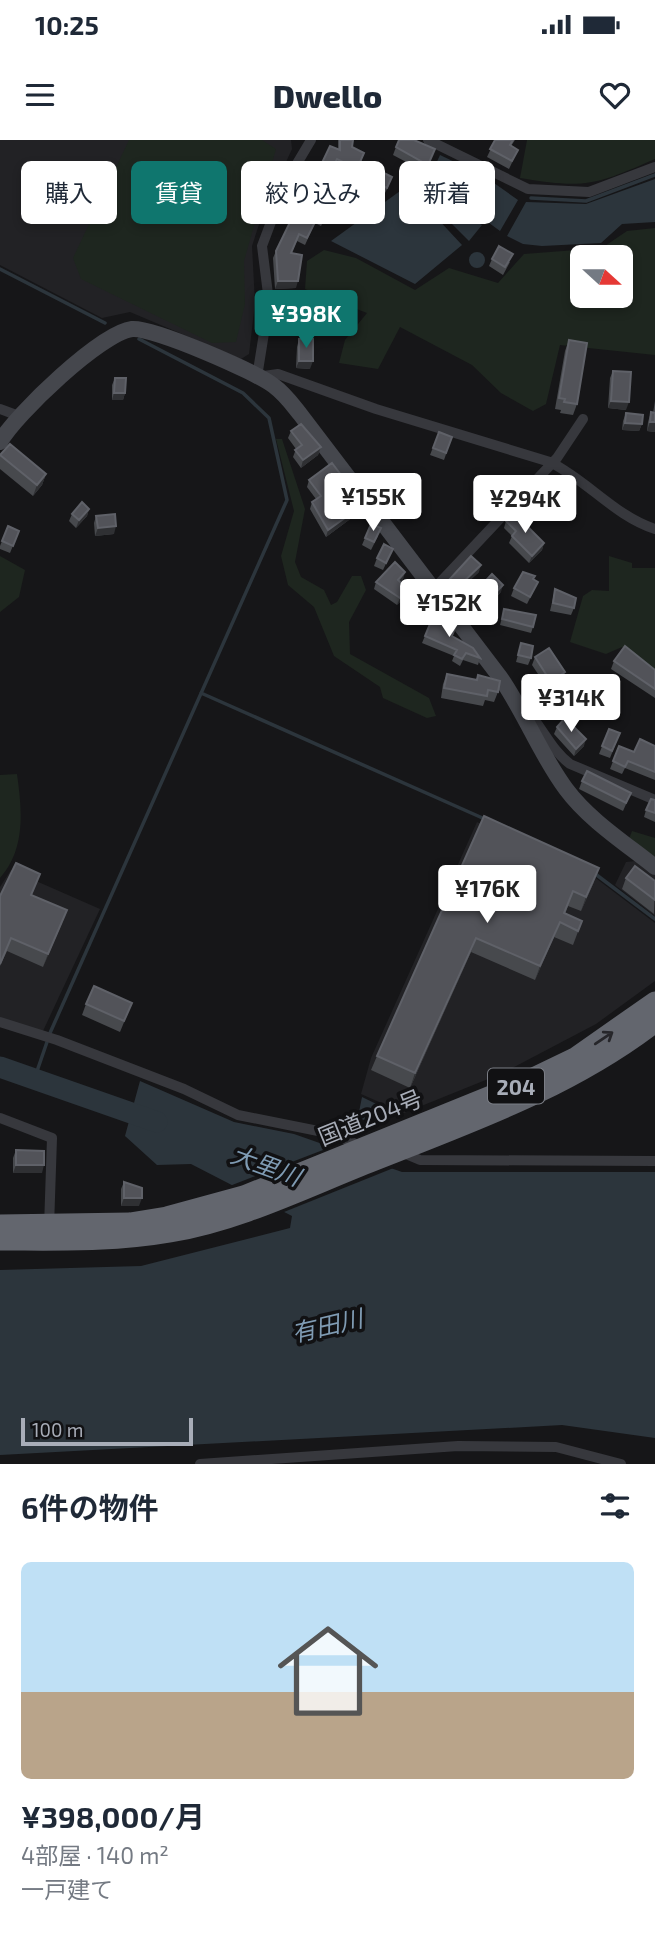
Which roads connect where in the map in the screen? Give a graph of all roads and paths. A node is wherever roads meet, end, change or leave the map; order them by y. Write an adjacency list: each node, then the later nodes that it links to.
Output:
1 (311, 140): 4 (street)
2 (428, 140): 3 (street)
3 (655, 167)
4 (257, 377): 6 (street); 9 (street); 11 (street)
5 (0, 409): 6 (street)
6 (19, 416): 8 (street)
7 (583, 419): 9 (street)
8 (0, 442)
9 (550, 462): 10 (street); 11 (street)
10 (655, 529)
11 (432, 591): 12 (street)
12 (519, 704): 13 (street); 14 (street)
13 (655, 800)
14 (655, 866)
15 (655, 1002): 20 (highway, 国道204号 / 204, one-way to 15)
16 (0, 1022): 20 (street)
17 (655, 1022): 19 (highway, 国道204号 / 204)
18 (0, 1118): 23 (street)
19 (399, 1150): 20 (highway, 国道204号 / 204); 21 (street)
20 (371, 1153): 23 (highway, 国道204号 / 204)
21 (655, 1161)
22 (0, 1225): 23 (highway, 国道204号 / 204)
23 (50, 1233): 24 (highway, 国道204号 / 204)
24 (0, 1240)
25 (372, 1451): 26 (street); 27 (street); 28 (street)
26 (200, 1464)
27 (369, 1464)
28 (621, 1464)

